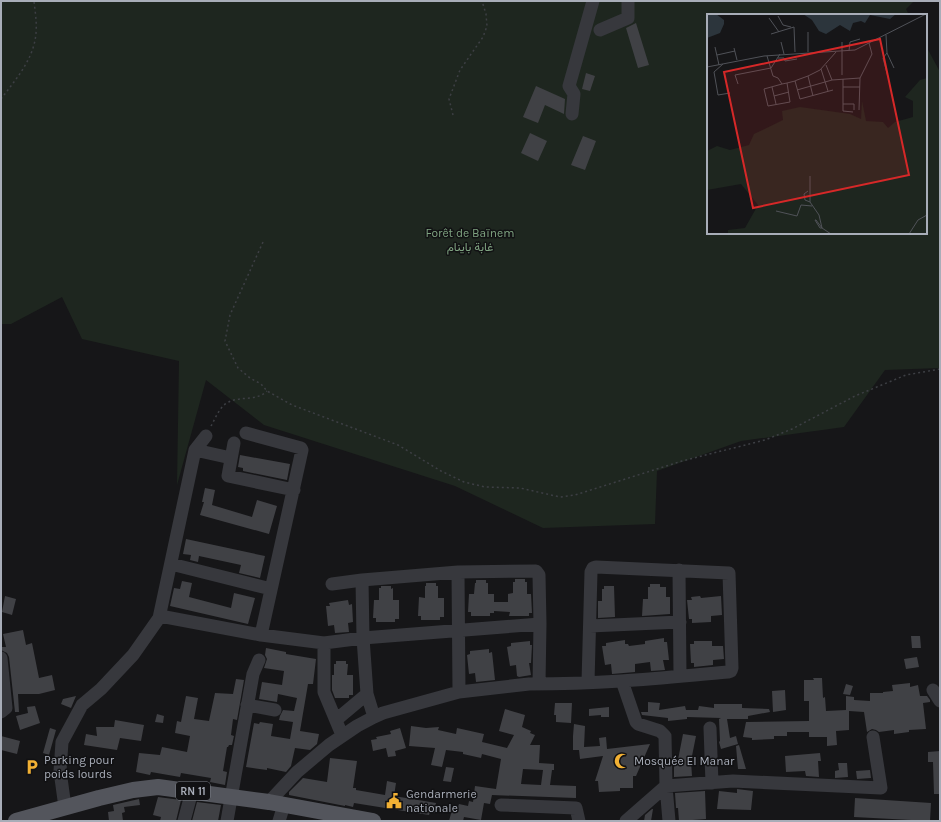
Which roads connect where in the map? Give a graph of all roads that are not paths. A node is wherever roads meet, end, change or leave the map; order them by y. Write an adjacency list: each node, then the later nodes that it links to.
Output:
1 (593, 1): 4 (street)
2 (628, 1): 3 (street)
3 (600, 30)
4 (572, 114)
5 (246, 433): 10 (street)
6 (206, 436): 8 (street)
7 (234, 442): 9 (street)
8 (195, 450): 9 (street); 11 (street)
9 (231, 458): 10 (street)
10 (294, 490): 16 (street)
11 (171, 564): 16 (street); 17 (street)
12 (679, 570): 18 (street); 20 (street); 27 (street)
13 (458, 572): 14 (street); 19 (street); 21 (street)
14 (362, 580): 15 (street); 23 (street)
15 (332, 584)
16 (271, 589): 22 (street)
17 (160, 616): 22 (street); 47 (street)
18 (680, 622): 20 (street); 27 (street)
19 (540, 624): 21 (street); 30 (street)
20 (590, 626): 29 (street)
21 (459, 630): 23 (street); 31 (street)
22 (261, 635): 24 (street)
23 (363, 638): 24 (street); 32 (street)
24 (324, 643): 37 (street)
25 (1, 658): 35 (street)
26 (259, 660): 33 (street)
27 (680, 676): 28 (street)
28 (622, 681): 29 (street); 42 (street)
29 (588, 682): 30 (street)
30 (538, 684): 31 (street)
31 (459, 692): 36 (street)
32 (367, 694): 36 (street); 37 (street)
33 (247, 705): 34 (street); 44 (street)
34 (275, 710)
35 (1, 712)
36 (374, 717): 39 (street)
37 (336, 720): 39 (street)
38 (710, 728): 41 (street)
39 (342, 735): 45 (street)
40 (873, 737): 41 (street)
41 (712, 783): 42 (street)
42 (666, 786): 54 (street); 55 (street)
43 (192, 791): 44 (main road, RN 11); 47 (main road, RN 11); 49 (street)
44 (232, 797): 45 (main road, RN 11); 50 (street)
45 (277, 803): 51 (street); 52 (main road, RN 11)
46 (501, 805): 53 (street)
47 (65, 807): 48 (main road, RN 11)
48 (16, 821)
49 (184, 821)
50 (227, 821)
51 (279, 821)
52 (372, 821)
53 (578, 821)
54 (626, 821)
55 (669, 821)

